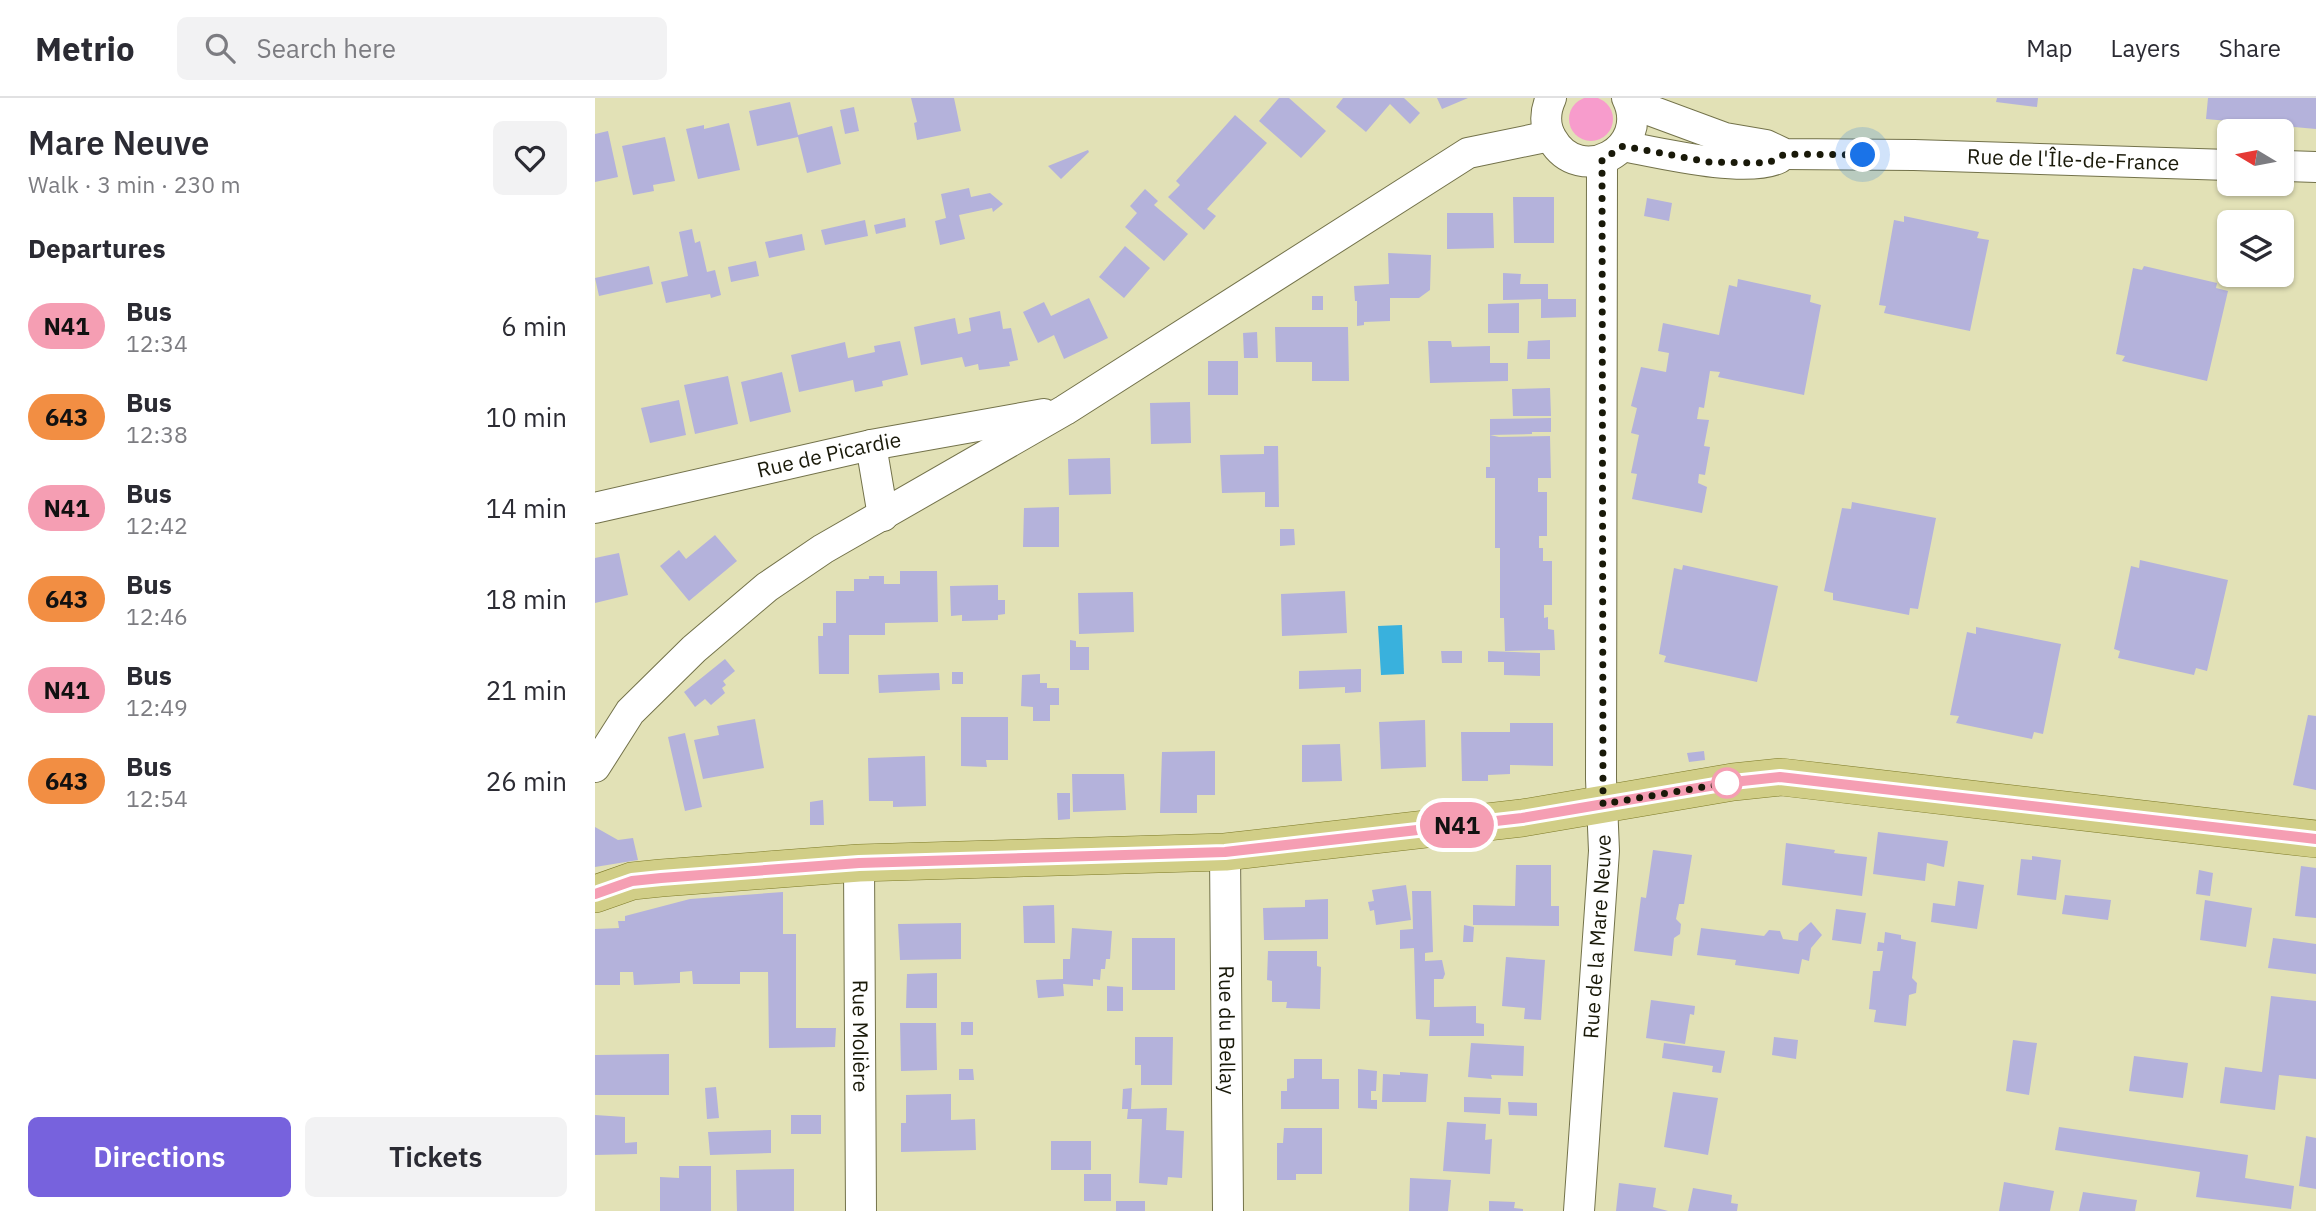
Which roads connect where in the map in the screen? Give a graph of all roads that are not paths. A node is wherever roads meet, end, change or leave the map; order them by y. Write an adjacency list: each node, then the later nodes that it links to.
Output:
1 (1551, 98): 3 (street)
2 (1629, 101): 4 (street, Rue de la Mare Neuve); 5 (street)
3 (1550, 136): 4 (street); 9 (street)
4 (1613, 153): 5 (street); 14 (street, Rue de la Mare Neuve)
5 (1785, 154): 6 (street, Rue de l'Île-de-France)
6 (2217, 165)
7 (2294, 166): 8 (street)
8 (2316, 167)
9 (1065, 410): 10 (street, Rue de Picardie); 12 (street)
10 (871, 444): 11 (street, Rue de Picardie); 12 (street)
11 (595, 508)
12 (883, 516): 13 (street)
13 (595, 767)
14 (1603, 804): 15 (main road); 16 (main road); 21 (street, Rue de la Mare Neuve)
15 (2316, 839)
16 (1225, 852): 17 (main road); 20 (street, Rue du Bellay)
17 (859, 863): 18 (main road); 19 (street, Rue Molière)
18 (595, 894)
19 (861, 1211)
20 (1229, 1211)
21 (1579, 1211)

